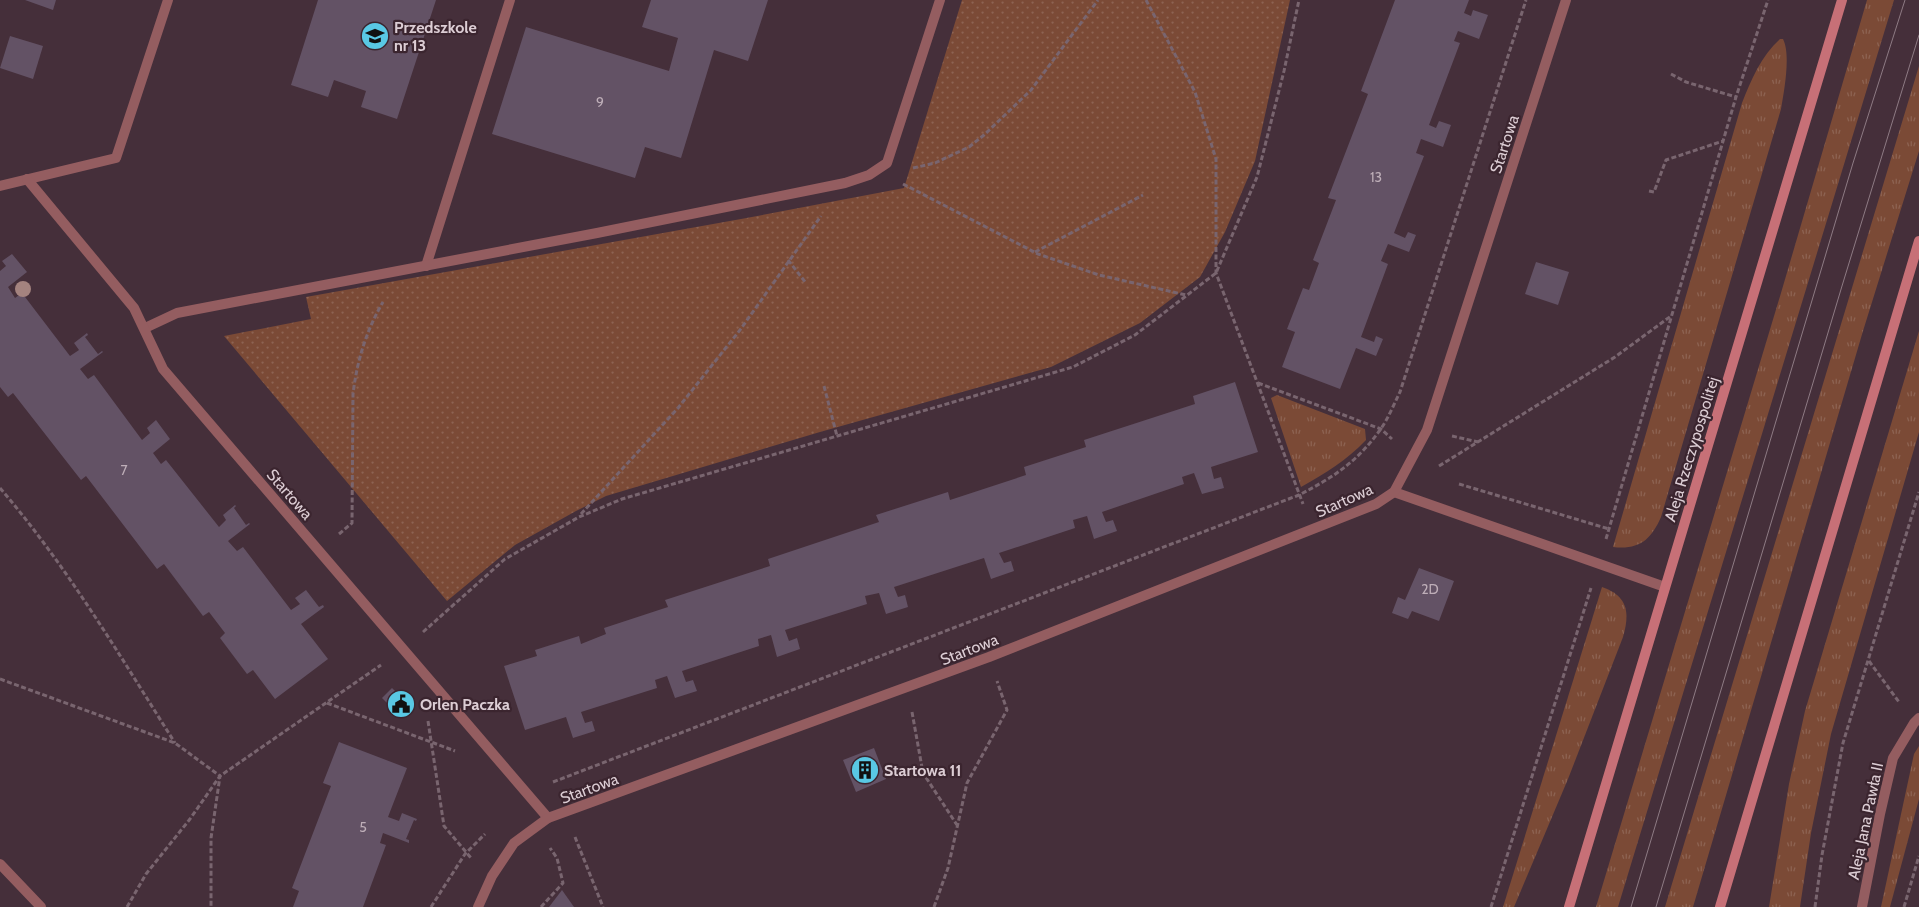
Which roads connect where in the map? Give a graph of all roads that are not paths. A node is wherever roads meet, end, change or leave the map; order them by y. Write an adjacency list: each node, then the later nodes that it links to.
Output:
1 (168, 0): 6 (street)
2 (510, 0): 9 (street)
3 (940, 0): 9 (street)
4 (1566, 0): 11 (street, Startowa)
5 (1842, 0): 12 (main road, Aleja Rzeczypospolitej)
6 (27, 179): 7 (street); 10 (street, Startowa)
7 (0, 186)
8 (1919, 241): 19 (main road)
9 (426, 266): 10 (street)
10 (145, 328): 14 (street, Startowa)
11 (1394, 492): 12 (street, Startowa); 14 (street, Startowa)
12 (1665, 587): 18 (main road, Aleja Rzeczypospolitej)
13 (1916, 721): 20 (street, Aleja Jana Pawła II)
14 (548, 818): 17 (street, Startowa)
15 (0, 864): 16 (street)
16 (41, 907)
17 (478, 907)
18 (1569, 907)
19 (1720, 907)
20 (1862, 907)

